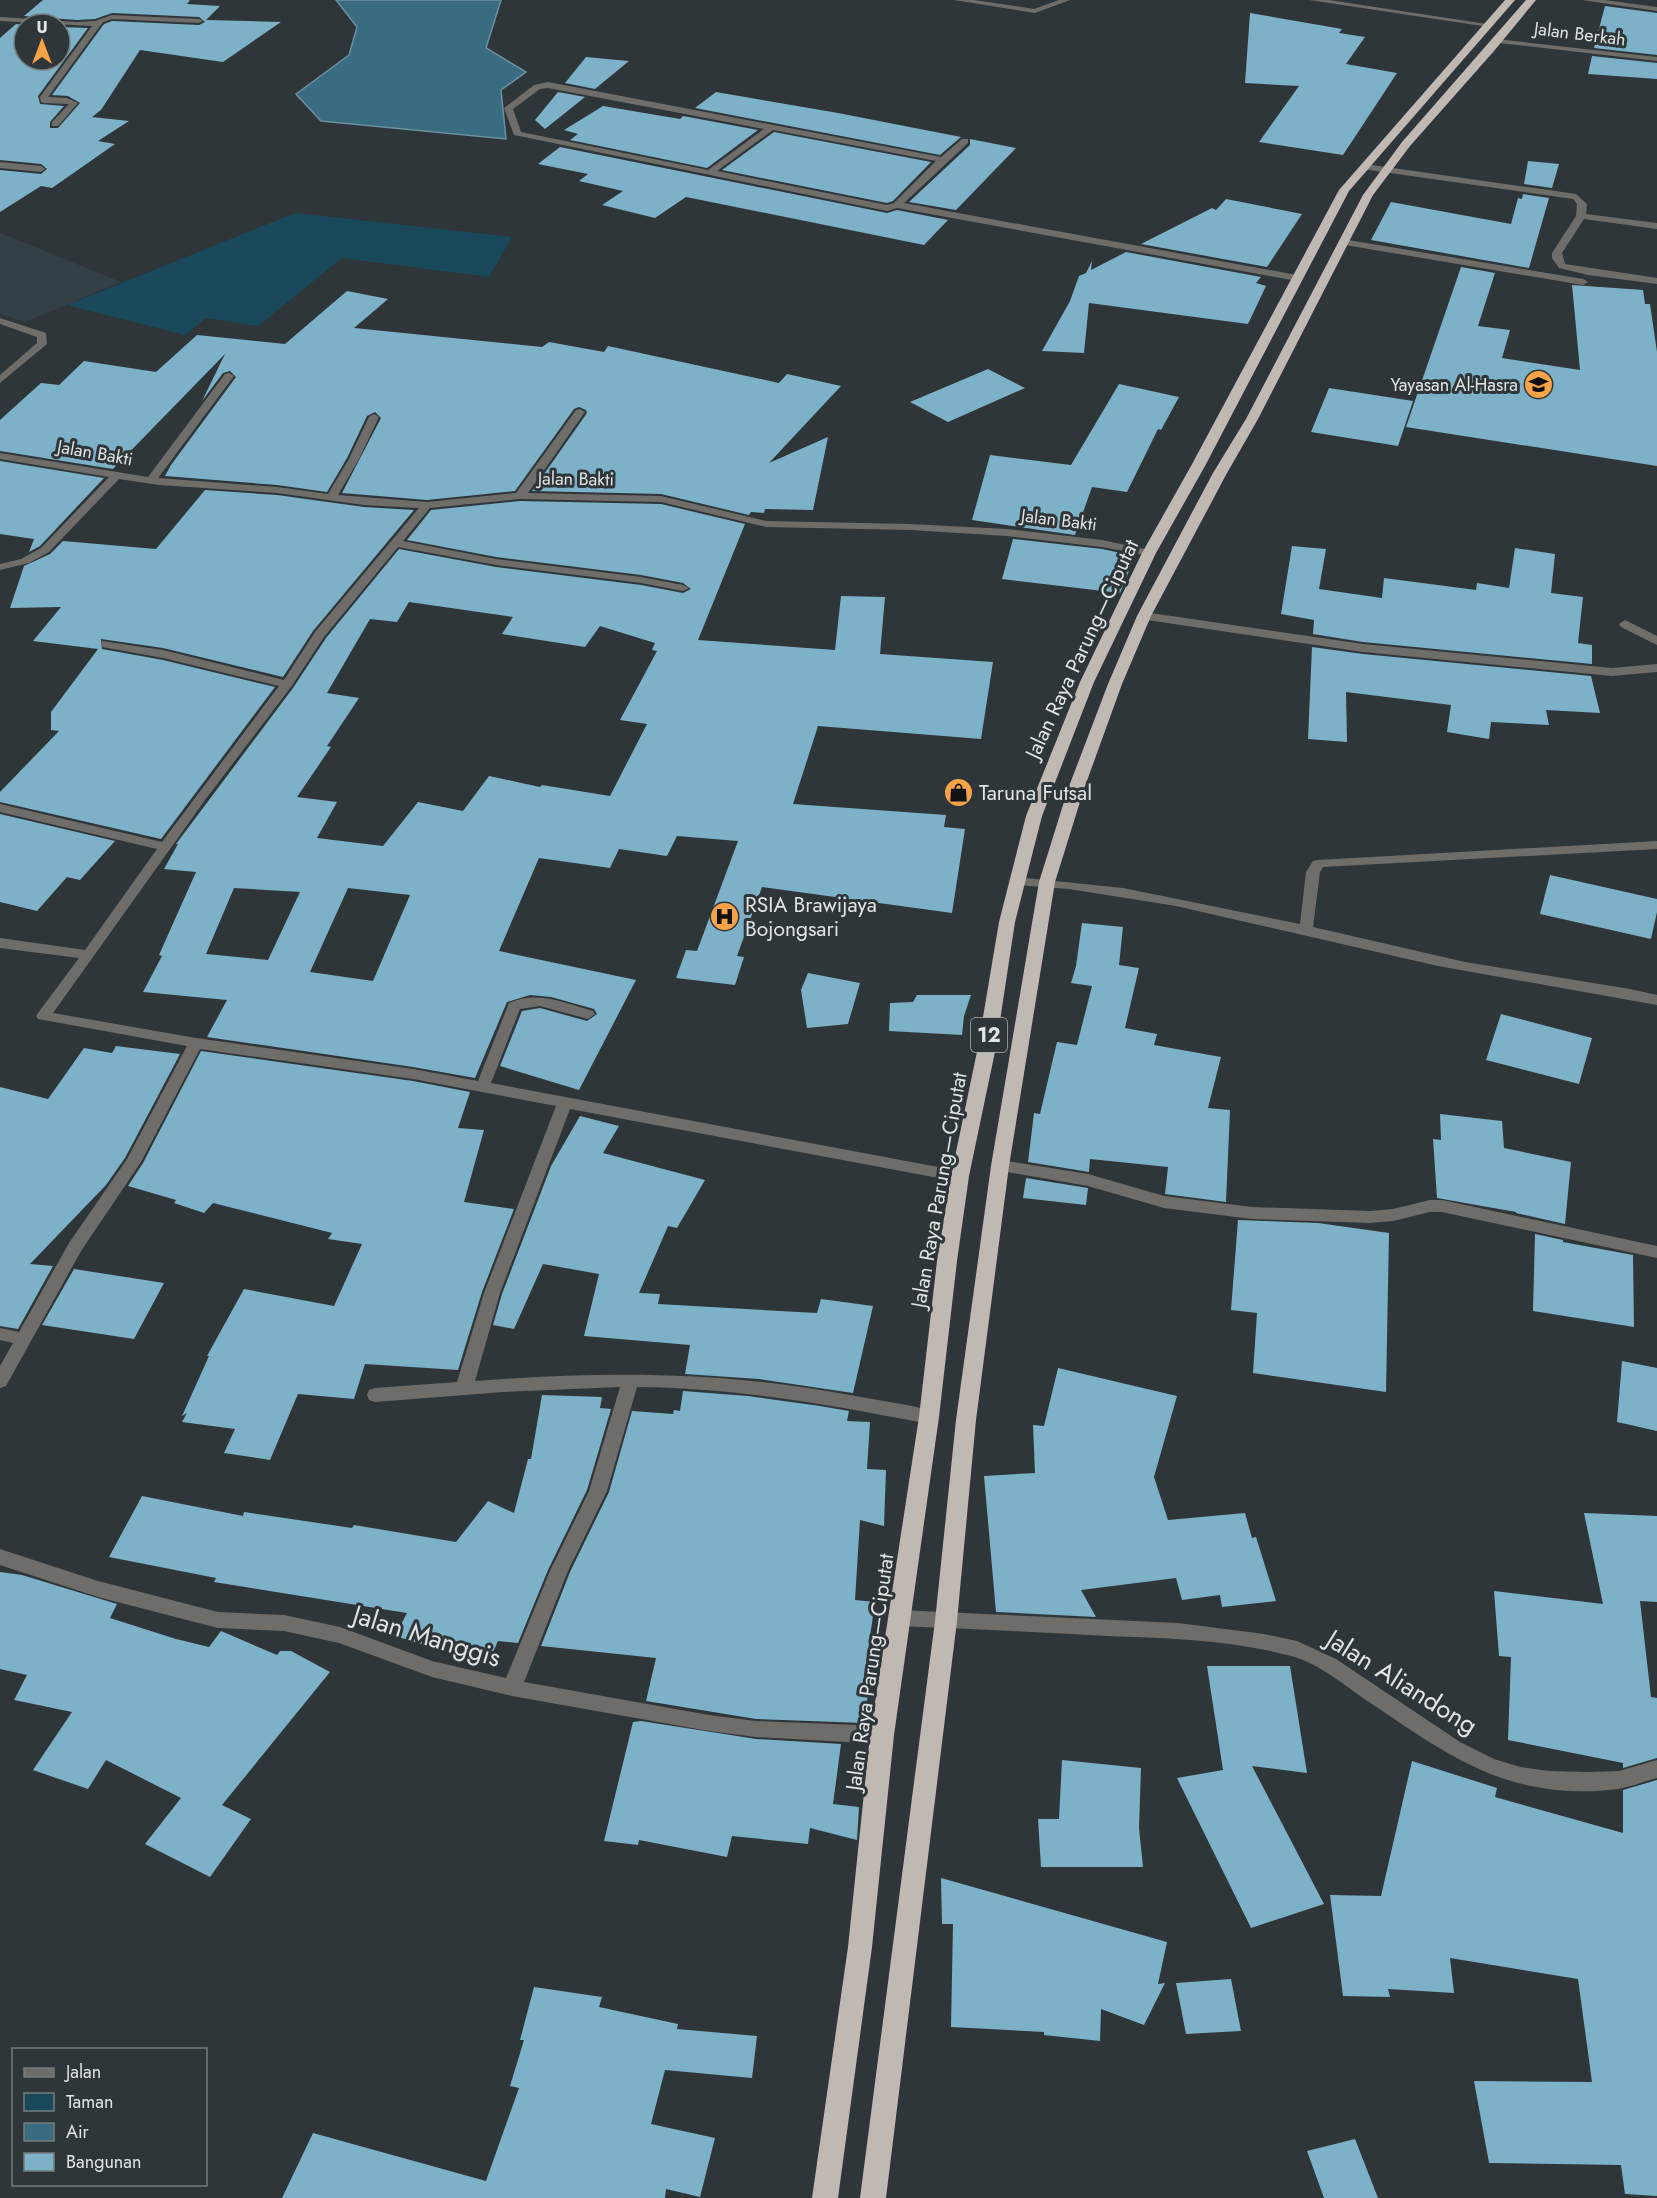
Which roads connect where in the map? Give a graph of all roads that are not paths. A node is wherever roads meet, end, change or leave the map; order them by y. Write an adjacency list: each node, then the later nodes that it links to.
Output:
1 (958, 0): 2 (street)
2 (1066, 0)
3 (1314, 0): 11 (street)
4 (1510, 0): 11 (highway, Jalan Raya Parung—Ciputat / 12)
5 (1531, 0): 12 (highway, Jalan Raya Parung—Ciputat / 12)
6 (1586, 0): 7 (street)
7 (1657, 9)
8 (0, 19): 10 (street)
9 (199, 21): 10 (street)
10 (97, 23): 14 (street)
11 (1484, 31): 12 (highway); 19 (highway, Jalan Raya Parung—Ciputat / 12)
12 (1499, 41): 13 (street, Jalan Berkah); 21 (highway, Jalan Raya Parung—Ciputat / 12)
13 (1657, 59)
14 (55, 124)
15 (770, 128): 17 (street); 22 (street); 22 (street)
16 (965, 141): 17 (street)
17 (943, 160): 23 (street)
18 (0, 165): 20 (street)
19 (1365, 166): 21 (street); 27 (highway, Jalan Raya Parung—Ciputat / 12)
20 (41, 169)
21 (1384, 169): 24 (street); 26 (highway, Jalan Raya Parung—Ciputat / 12)
22 (710, 172): 23 (street)
23 (897, 205): 27 (street)
24 (1581, 216): 25 (street); 28 (street)
25 (1657, 226)
26 (1342, 242): 29 (street); 32 (highway, Jalan Raya Parung—Ciputat / 12)
27 (1297, 278): 31 (highway, Jalan Raya Parung—Ciputat / 12)
28 (1657, 281)
29 (1657, 291)
30 (0, 321): 34 (street)
31 (1254, 361): 32 (highway); 44 (highway, Jalan Raya Parung—Ciputat / 12)
32 (1279, 365): 47 (highway, Jalan Raya Parung—Ciputat / 12)
33 (229, 376): 39 (street)
34 (0, 380)
35 (580, 412): 40 (street)
36 (374, 417): 41 (street)
37 (0, 456): 38 (street, Jalan Bakti)
38 (116, 476): 39 (street, Jalan Bakti); 45 (street)
39 (150, 480): 41 (street, Jalan Bakti)
40 (520, 496): 42 (street, Jalan Bakti); 44 (street, Jalan Bakti)
41 (331, 497): 42 (street, Jalan Bakti)
42 (428, 505): 43 (street)
43 (396, 543): 46 (street); 52 (street)
44 (1149, 553): 56 (highway, Jalan Raya Parung—Ciputat / 12)
45 (0, 567)
46 (683, 588)
47 (1144, 616): 51 (street); 57 (highway, Jalan Raya Parung—Ciputat / 12)
48 (1625, 624): 49 (street)
49 (1657, 641)
50 (106, 644): 52 (street)
51 (1657, 668)
52 (287, 684): 55 (street)
53 (0, 808): 55 (street)
54 (1657, 845): 58 (street)
55 (165, 846): 60 (street)
56 (1016, 881): 57 (street); 67 (highway, Jalan Raya Parung—Ciputat / 12)
57 (1047, 882): 58 (street); 66 (highway, Jalan Raya Parung—Ciputat / 12)
58 (1306, 930): 61 (street)
59 (0, 943): 60 (street)
60 (89, 955): 63 (street)
61 (1657, 1000)
62 (588, 1014): 64 (street)
63 (196, 1043): 64 (street); 70 (street)
64 (483, 1086): 65 (street)
65 (565, 1103): 67 (street); 73 (street)
66 (1000, 1166): 68 (street); 78 (highway, Jalan Raya Parung—Ciputat / 12)
67 (960, 1176): 75 (highway, Jalan Raya Parung—Ciputat / 12)
68 (1657, 1252)
69 (0, 1334): 70 (street)
70 (24, 1340): 71 (street)
71 (0, 1381)
72 (630, 1382): 73 (street); 75 (street); 79 (street)
73 (464, 1388): 74 (street)
74 (375, 1395)
75 (929, 1417): 77 (highway, Jalan Raya Parung—Ciputat / 12)
76 (0, 1557): 79 (street, Jalan Manggis)
77 (899, 1618): 78 (street, Jalan Aliandong); 80 (highway, Jalan Raya Parung—Ciputat / 12)
78 (946, 1621): 81 (street, Jalan Aliandong); 83 (highway, Jalan Raya Parung—Ciputat / 12)
79 (512, 1688): 80 (street, Jalan Manggis)
80 (882, 1736): 82 (highway, Jalan Raya Parung—Ciputat / 12)
81 (1657, 1769)
82 (825, 2198)
83 (873, 2198)

